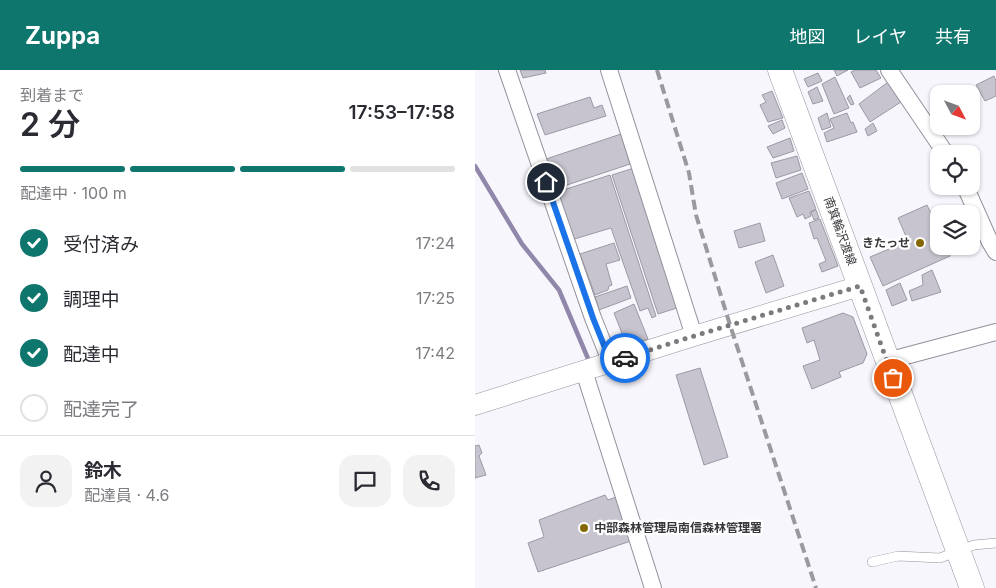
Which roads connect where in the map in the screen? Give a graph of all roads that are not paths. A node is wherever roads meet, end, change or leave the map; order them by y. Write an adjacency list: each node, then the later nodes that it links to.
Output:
1 (507, 70): 12 (street)
2 (609, 70): 10 (street)
3 (780, 70): 8 (main road, 南箕輪沢渡線)
4 (889, 70): 5 (street)
5 (940, 145)
6 (969, 195): 7 (street)
7 (996, 252)
8 (860, 286): 10 (street); 11 (main road, 南箕輪沢渡線)
9 (996, 332): 11 (street)
10 (694, 336): 12 (street)
11 (887, 361): 16 (main road, 南箕輪沢渡線)
12 (611, 363): 13 (street)
13 (585, 371): 14 (street); 18 (street)
14 (475, 404)
15 (996, 543): 16 (lane)
16 (959, 551): 17 (lane); 19 (main road, 南箕輪沢渡線)
17 (872, 562)
18 (653, 588)
19 (972, 588)

